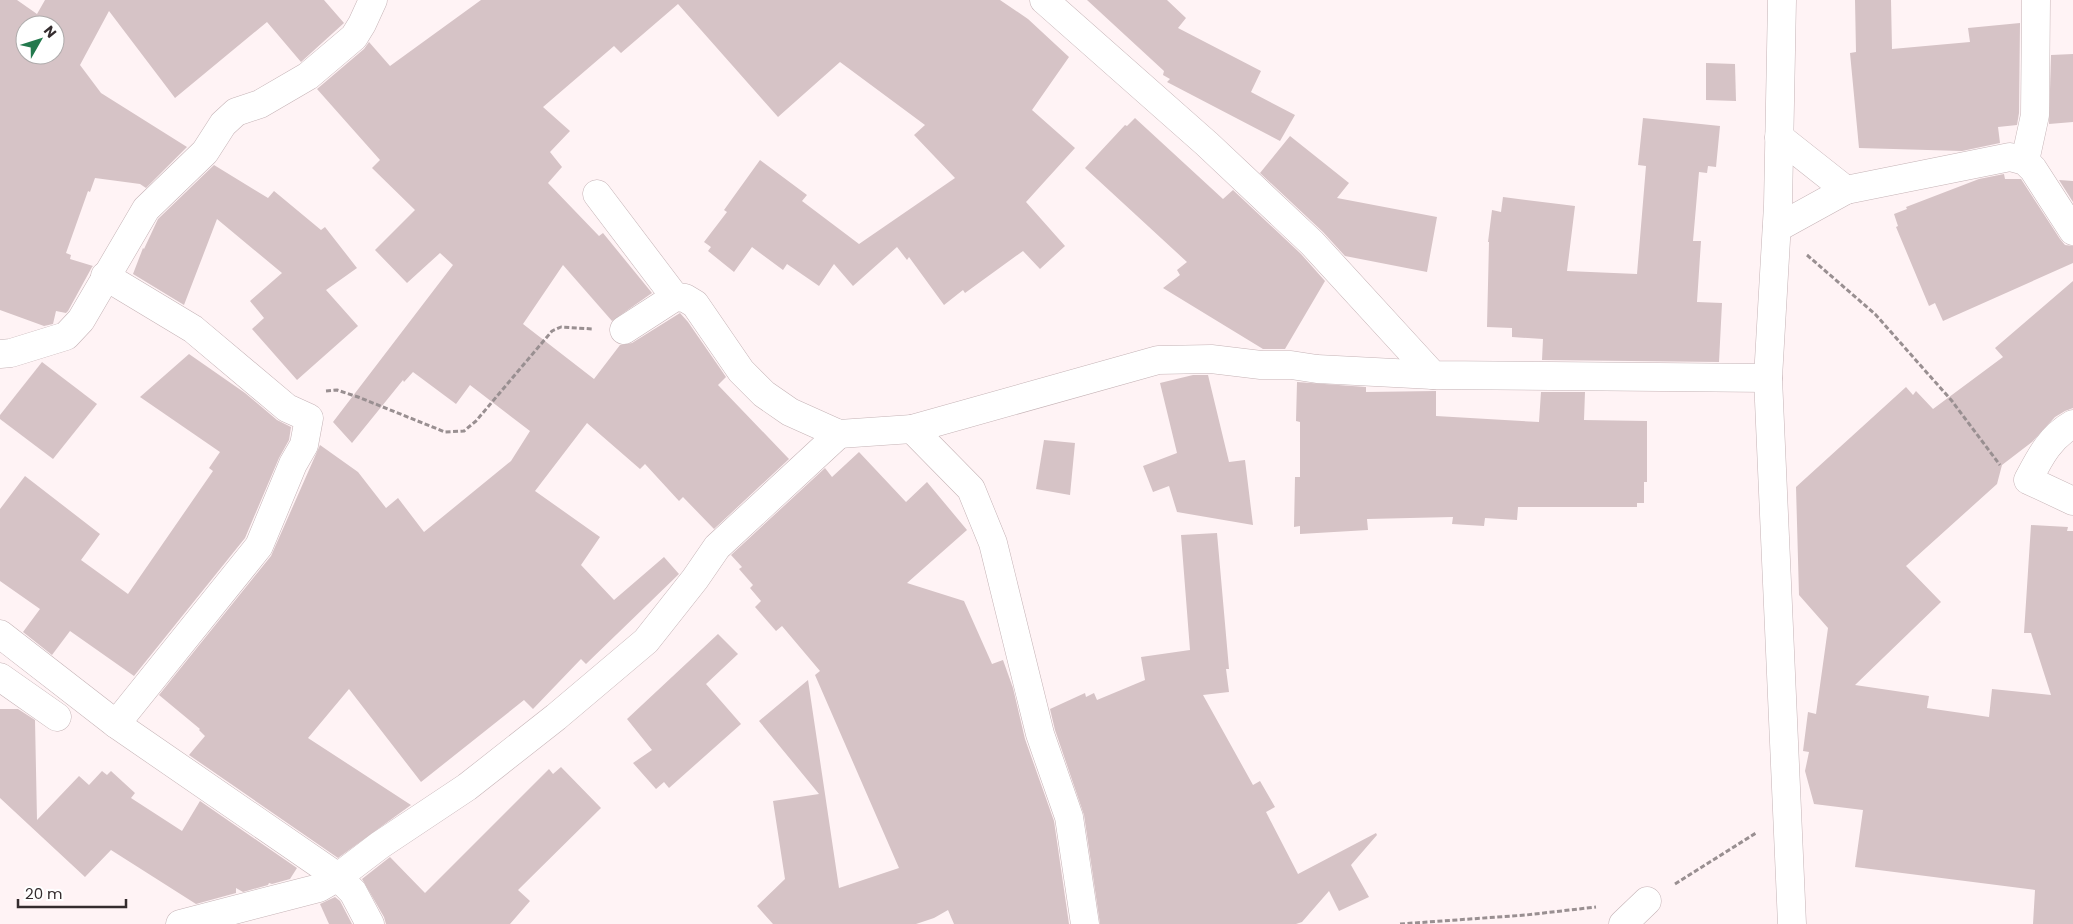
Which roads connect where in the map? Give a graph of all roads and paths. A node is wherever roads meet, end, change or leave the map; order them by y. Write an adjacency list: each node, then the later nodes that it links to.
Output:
1 (373, 0): 11 (street)
2 (1044, 0): 15 (street)
3 (1782, 0): 5 (street)
4 (2036, 0): 6 (street)
5 (1779, 137): 7 (street); 9 (street)
6 (2025, 161): 7 (street); 10 (street)
7 (1846, 190): 9 (street)
8 (597, 194): 12 (street)
9 (1777, 228): 16 (street); 21 (path)
10 (2073, 231)
11 (105, 276): 14 (street); 17 (street)
12 (675, 297): 13 (street); 20 (street)
13 (624, 330): 17 (path)
14 (0, 354)
15 (1433, 375): 16 (street); 19 (street)
16 (1768, 378): 27 (street)
17 (309, 418): 26 (street)
18 (2073, 424): 21 (street)
19 (912, 429): 20 (street); 32 (street)
20 (839, 434): 28 (street)
21 (2028, 480): 22 (street)
22 (2073, 502)
23 (0, 634): 26 (street)
24 (0, 677): 25 (street)
25 (57, 718)
26 (116, 724): 28 (street)
27 (1786, 815): 29 (path); 35 (street)
28 (338, 877): 30 (street); 31 (street)
29 (1647, 901): 33 (path); 34 (street)
30 (180, 924)
31 (370, 924)
32 (1085, 924)
33 (1400, 924)
34 (1622, 924)
35 (1792, 924)

